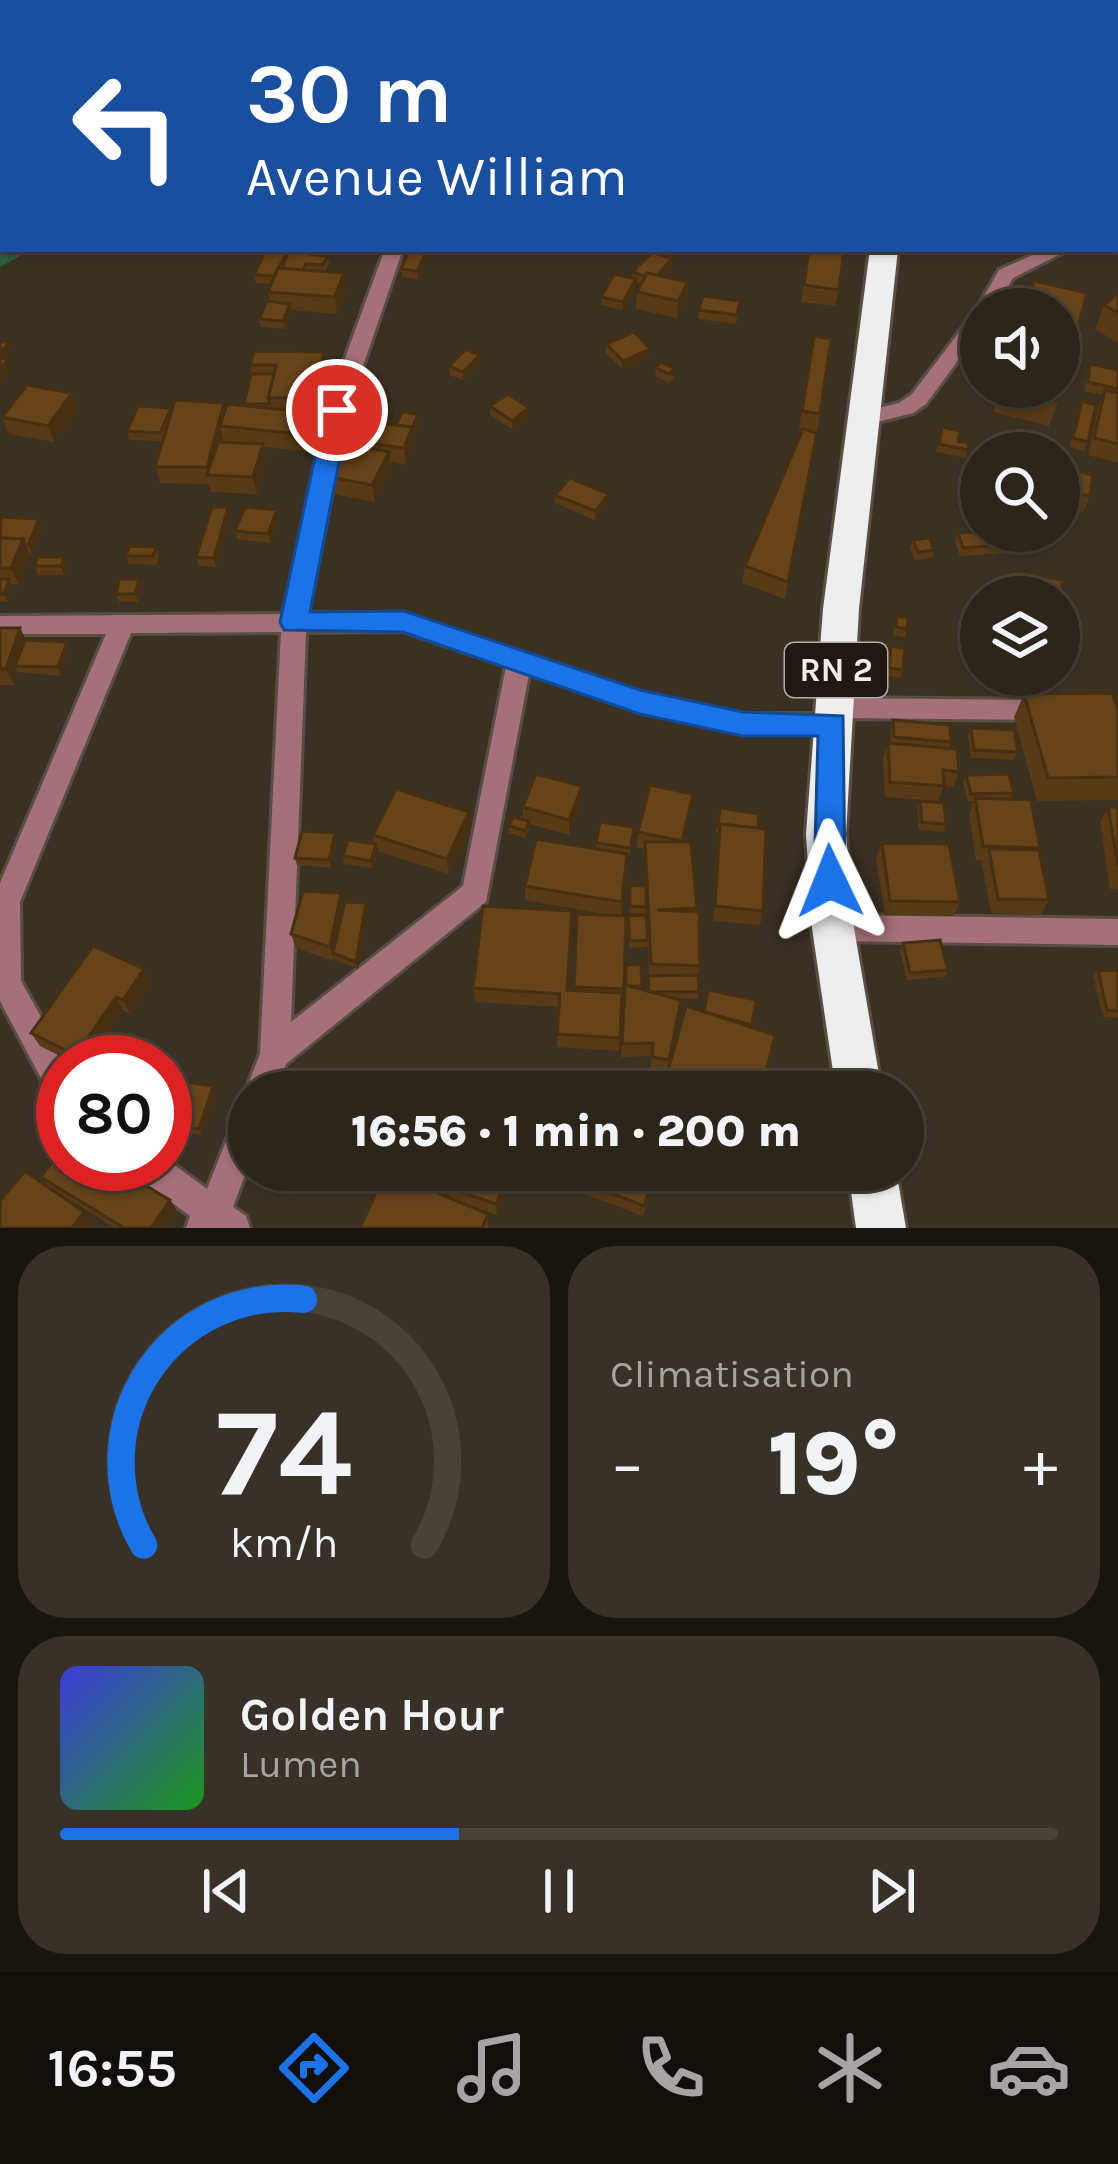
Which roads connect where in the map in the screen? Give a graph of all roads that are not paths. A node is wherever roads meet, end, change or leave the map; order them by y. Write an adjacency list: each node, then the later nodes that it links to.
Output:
1 (393, 252): 10 (street)
2 (884, 252): 8 (highway, RN 2)
3 (1030, 252): 5 (street)
4 (1054, 252): 5 (street)
5 (1006, 274): 6 (street)
6 (998, 288)
7 (960, 343): 8 (street)
8 (865, 418): 14 (highway, RN 2)
9 (123, 622): 10 (street); 11 (street); 17 (street)
10 (294, 622): 12 (street); 18 (street)
11 (0, 625)
12 (519, 664): 14 (street); 18 (street)
13 (1075, 709): 14 (street)
14 (832, 716): 15 (highway, RN 2)
15 (833, 928): 16 (street); 20 (highway, RN 2)
16 (1118, 932)
17 (36, 1038)
18 (275, 1054): 19 (street)
19 (268, 1071)
20 (856, 1071)
21 (228, 1188): 24 (street)
22 (178, 1191): 24 (street)
23 (875, 1191): 25 (highway)
24 (217, 1223)
25 (881, 1228)

